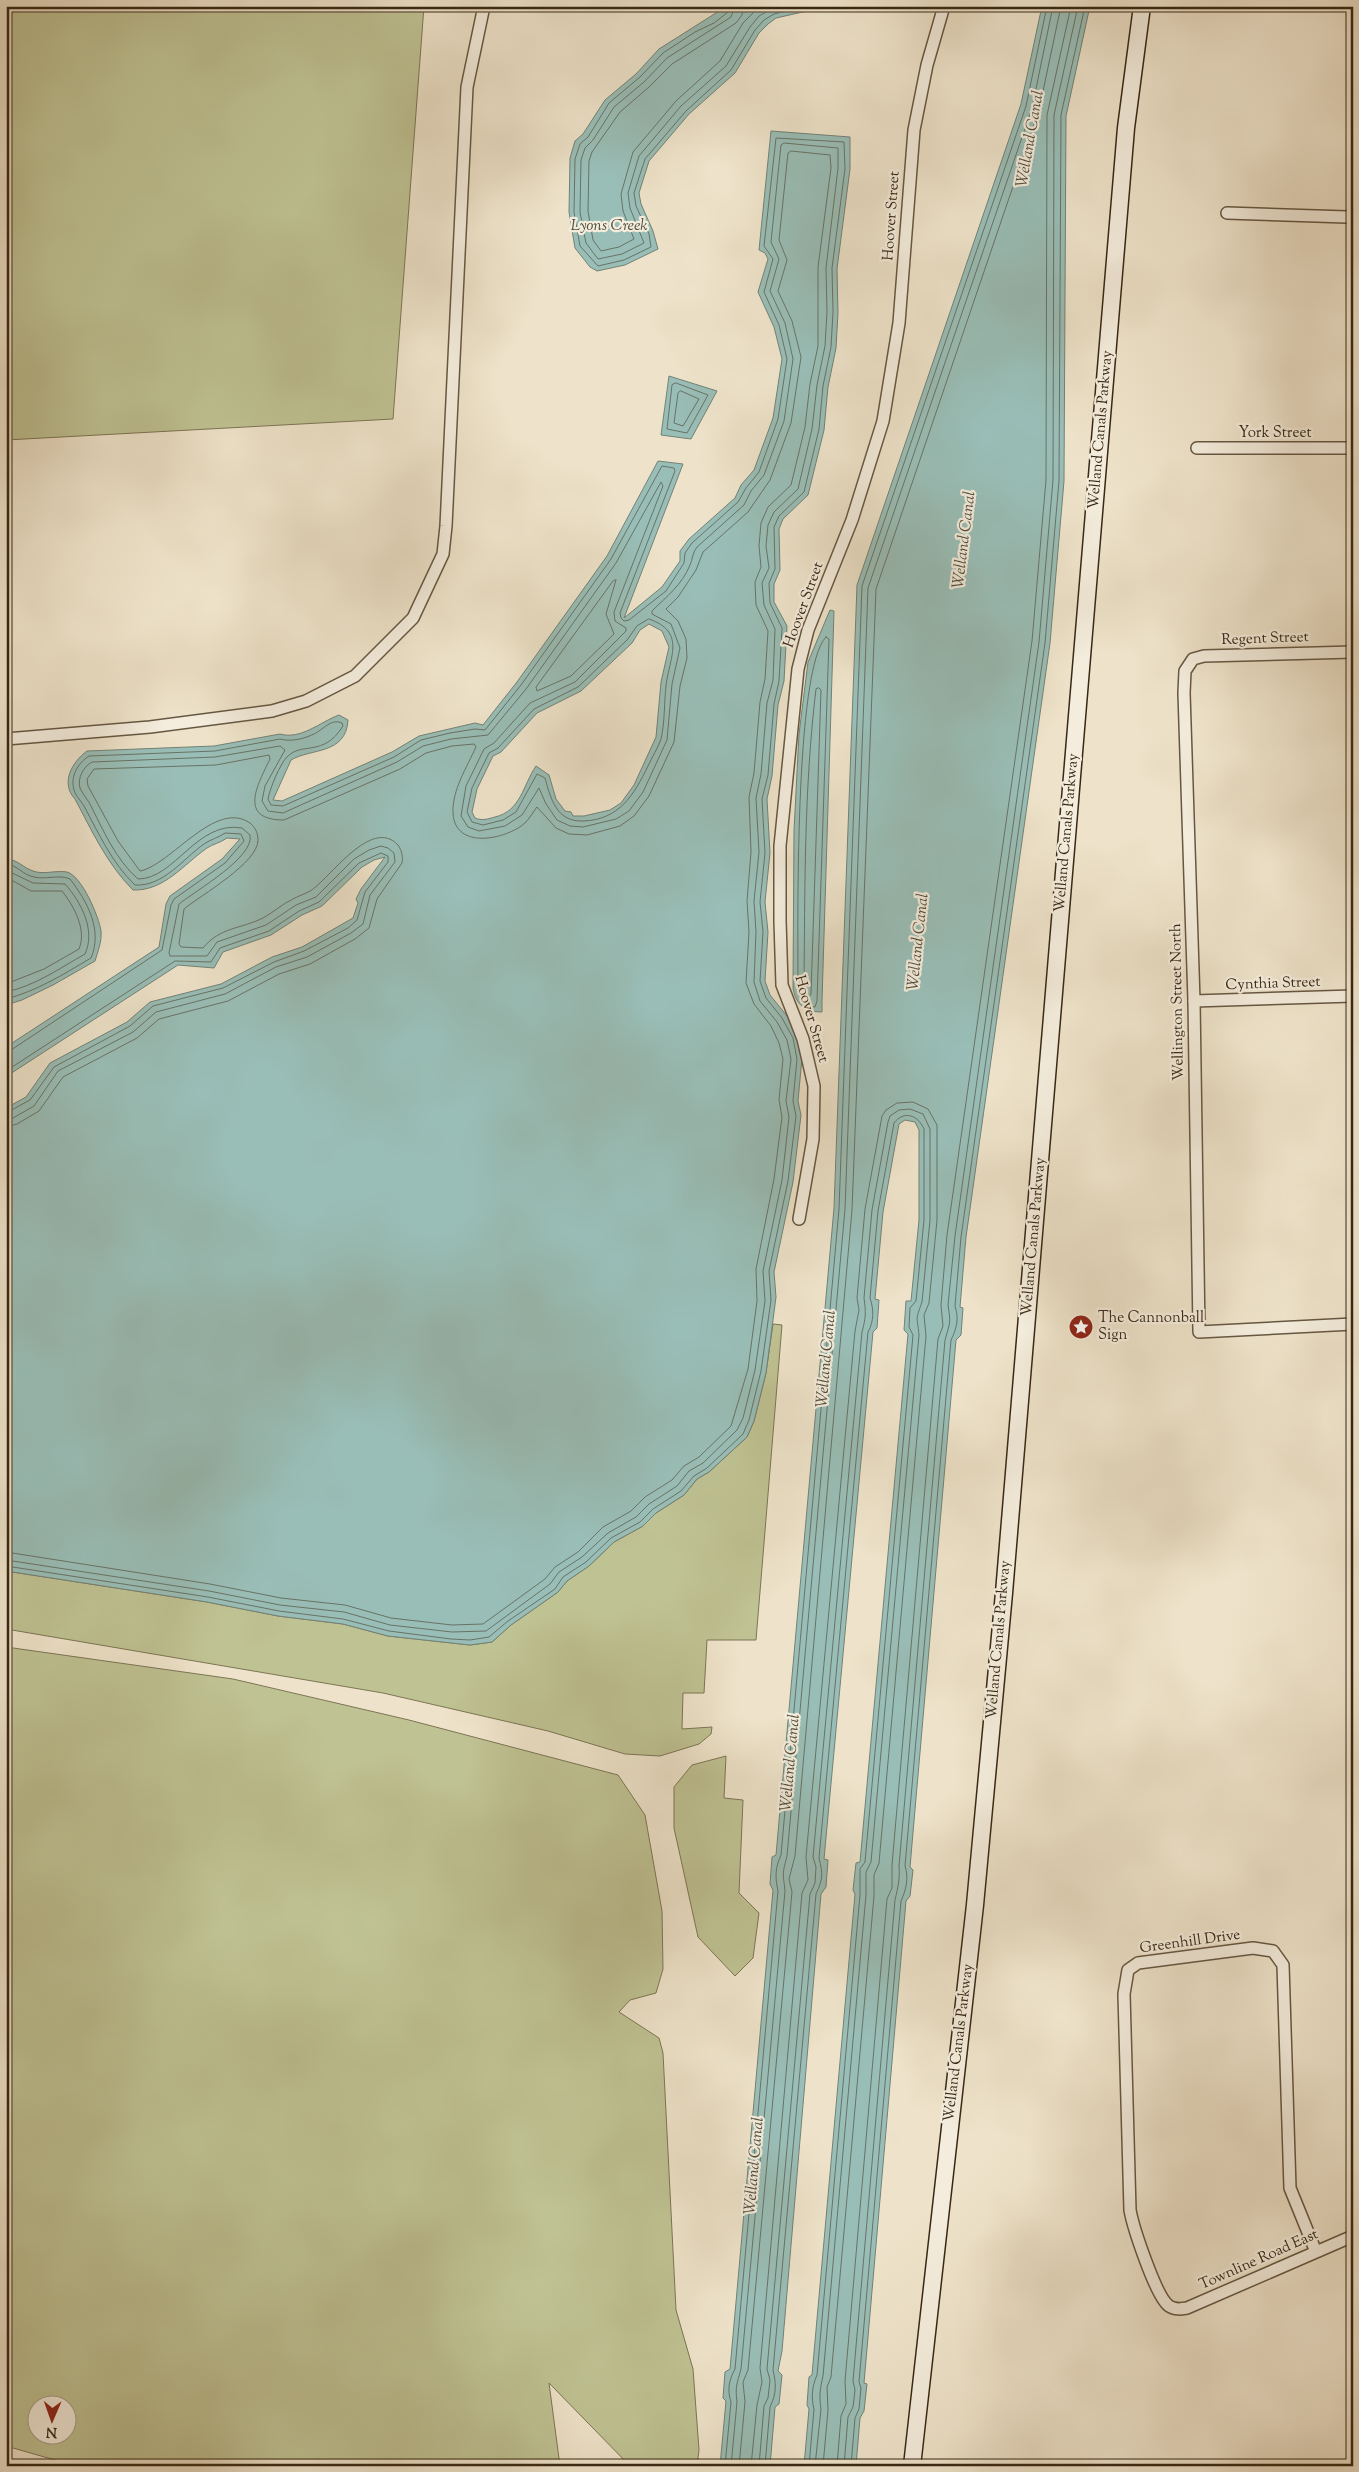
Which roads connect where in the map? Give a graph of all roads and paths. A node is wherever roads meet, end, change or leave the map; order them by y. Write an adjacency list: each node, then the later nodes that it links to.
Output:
1 (484, 6): 10 (street)
2 (944, 6): 13 (street, Hoover Street)
3 (1142, 6): 18 (street, Welland Canals Parkway)
4 (1227, 213): 5 (street)
5 (1353, 214)
6 (1197, 448): 7 (street, York Street)
7 (1353, 448)
8 (1353, 652): 9 (street, Regent Street)
9 (1185, 671): 12 (street, Wellington Street North)
10 (6, 739)
11 (1353, 996): 12 (street, Cynthia Street)
12 (1194, 1001): 14 (street, Wellington Street North)
13 (799, 1219)
14 (1353, 1324)
15 (1353, 2236): 16 (street, Townline Road East)
16 (1316, 2252): 17 (street, Townline Road East); 17 (street, Greenhill Drive)
17 (1177, 2309)
18 (912, 2466)

